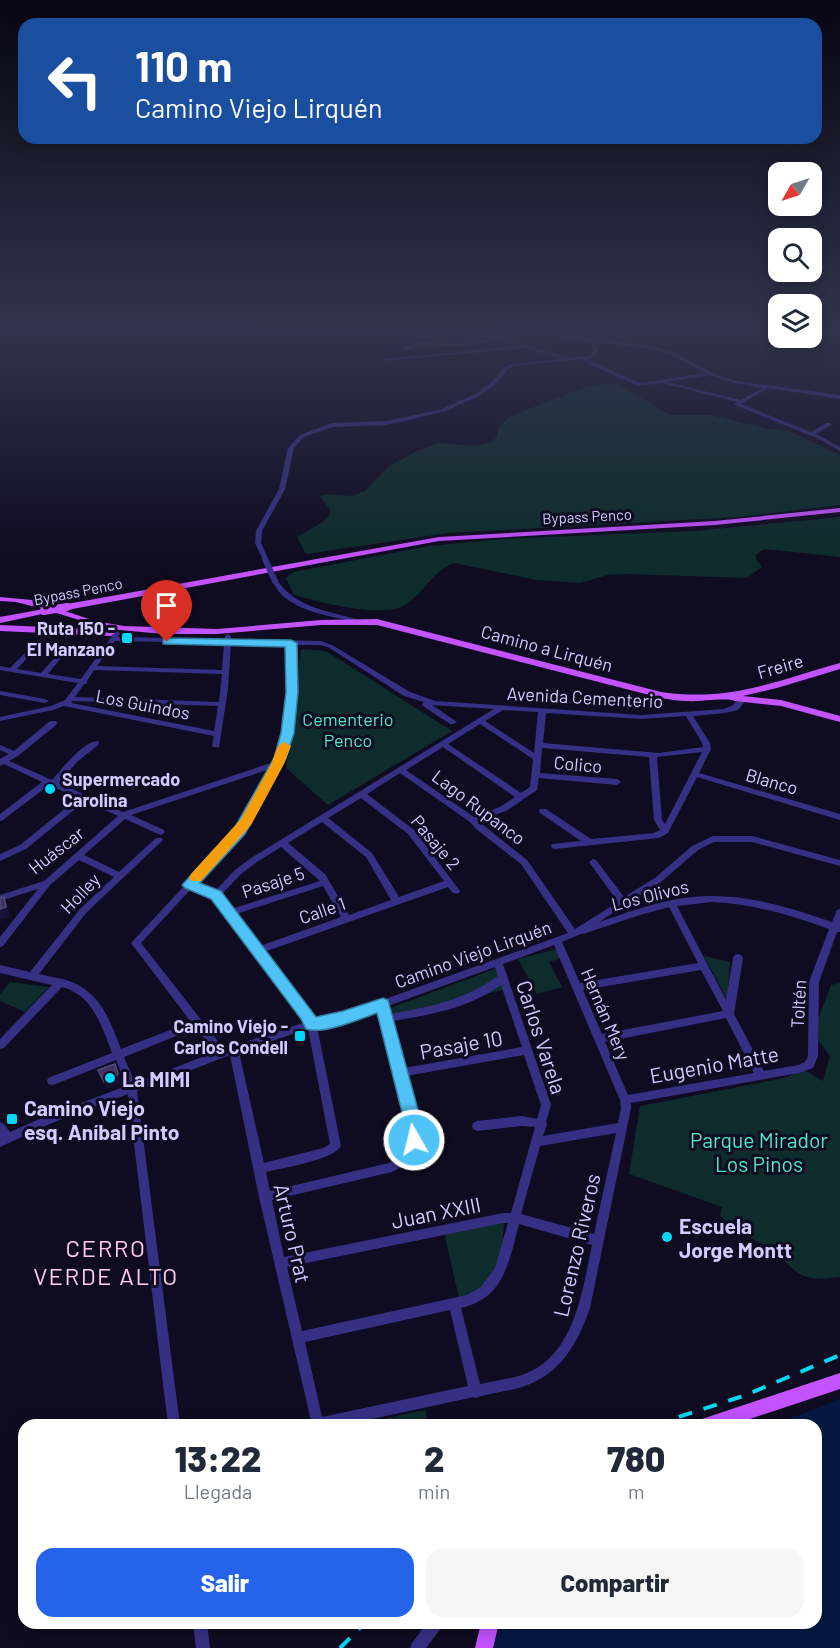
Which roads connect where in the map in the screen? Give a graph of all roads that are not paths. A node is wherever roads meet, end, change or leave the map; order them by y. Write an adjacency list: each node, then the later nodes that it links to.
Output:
1 (462, 403): 9 (street, bridge)
2 (738, 403): 4 (street)
3 (829, 424): 4 (street)
4 (812, 434): 5 (street)
5 (840, 449)
6 (840, 510): 8 (main road, Bypass Penco, bridge)
7 (0, 599): 9 (main road, Camino a Lirquén)
8 (0, 618)
9 (358, 621): 12 (main road, Camino a Lirquén); 24 (main road, Camino a Lirquén)
10 (0, 628): 11 (main road, Camino a Lirquén)
11 (115, 636): 12 (main road, Camino a Lirquén); 18 (street)
12 (228, 639): 13 (street, Avenida Cementerio); 20 (street)
13 (291, 643): 27 (street, Avenida Cementerio); 50 (street)
14 (35, 646): 19 (street)
15 (67, 647): 21 (street)
16 (840, 666): 24 (main road, Freire)
17 (0, 668): 19 (street)
18 (93, 668): 20 (street); 22 (street)
19 (12, 670): 21 (street)
20 (226, 672): 30 (street)
21 (43, 675): 22 (street)
22 (84, 682): 25 (street)
23 (0, 693): 28 (street)
24 (728, 698): 26 (main road)
25 (72, 699): 29 (street); 30 (street)
26 (743, 699): 33 (street, Avenida Cementerio); 35 (main road)
27 (420, 700): 31 (street, Avenida Cementerio); 37 (street, Avenida Cementerio)
28 (45, 701)
29 (63, 704): 34 (street); 39 (street, Los Guindos)
30 (222, 704): 39 (street)
31 (501, 708): 32 (street, Avenida Cementerio); 36 (street)
32 (542, 711): 33 (street, Avenida Cementerio); 42 (street)
33 (689, 715): 45 (street)
34 (0, 719)
35 (840, 719)
36 (480, 721): 41 (street); 48 (street)
37 (453, 722)
38 (53, 723): 46 (street)
39 (217, 734): 43 (street)
40 (95, 743): 54 (street)
41 (443, 744): 51 (street); 58 (street)
42 (539, 745): 47 (street); 48 (street)
43 (216, 746)
44 (0, 747): 46 (street)
45 (707, 749): 47 (street); 52 (street)
46 (15, 754): 49 (street)
47 (653, 754): 65 (street)
48 (538, 759): 53 (street)
49 (1, 762): 54 (street)
50 (278, 764): 60 (street); 77 (street)
51 (401, 770): 56 (street); 64 (street, Lago Rupanco)
52 (695, 774): 61 (street, Blanco); 65 (street)
53 (537, 775): 55 (street, Colico); 58 (street)
54 (51, 782): 57 (street); 62 (street)
55 (617, 782)
56 (361, 794): 63 (street); 76 (street, Pasaje 2)
57 (85, 797): 60 (street); 70 (street)
58 (521, 797): 64 (street)
59 (543, 811): 66 (street)
60 (125, 814): 69 (street, Huáscar); 73 (street, Holley)
61 (840, 817)
62 (0, 818)
63 (322, 818): 67 (street); 81 (street)
64 (473, 820): 89 (street, Lago Rupanco)
65 (665, 831): 66 (street)
66 (590, 842): 68 (street)
67 (282, 843): 74 (street); 79 (street)
68 (555, 846)
69 (78, 856): 73 (street); 75 (street, Huáscar)
70 (0, 858)
71 (593, 862): 82 (street)
72 (840, 863): 82 (street, Camino Viejo Lirquén)
73 (120, 876): 97 (street, Holley)
74 (326, 882): 85 (street, Pasaje 5); 87 (street)
75 (47, 883): 80 (street, Huáscar); 91 (street)
76 (449, 883): 78 (street, Pasaje 2); 81 (street, Calle 1)
77 (190, 885): 79 (street); 104 (street)
78 (456, 891)
79 (216, 895): 85 (street)
80 (0, 898)
81 (397, 902): 87 (street, Calle 1)
82 (620, 904): 86 (street); 89 (street, Camino Viejo Lirquén)
83 (672, 904): 86 (street, Los Olivos); 88 (street, Los Olivos); 95 (street)
84 (840, 912): 88 (street, Toltén)
85 (229, 913): 92 (street)
86 (627, 917): 89 (street, Los Olivos)
87 (347, 919): 92 (street, Calle 1)
88 (838, 928): 112 (street, Toltén)
89 (574, 934): 90 (street, Camino Viejo Lirquén)
90 (557, 940): 94 (street, Camino Viejo Lirquén); 100 (street, Hernán Mery)
91 (0, 944)
92 (258, 950): 105 (street)
93 (738, 958): 102 (street)
94 (498, 962): 98 (street, Carlos Varela); 101 (street, Camino Viejo Lirquén)
95 (704, 966): 100 (street); 102 (street)
96 (0, 969): 97 (street)
97 (33, 976): 99 (street)
98 (503, 978): 103 (street); 109 (street, Carlos Varela)
99 (60, 983): 107 (street); 111 (street)
100 (578, 987): 106 (street, Hernán Mery)
101 (383, 1005): 103 (street); 105 (street, Camino Viejo Lirquén)
102 (729, 1014): 106 (street); 114 (street)
103 (387, 1018): 113 (street)
104 (198, 1023): 110 (street); 111 (street)
105 (312, 1025): 108 (street, Camino Viejo Lirquén); 124 (street)
106 (599, 1039): 117 (street, Hernán Mery)
107 (0, 1045)
108 (234, 1050): 110 (street, Camino Viejo Lirquén); 124 (street, Arturo Prat)
109 (528, 1050): 113 (street, Pasaje 10); 118 (street, Carlos Varela)
110 (222, 1053): 116 (street, Camino Viejo Lirquén)
111 (118, 1055): 115 (street); 116 (street)
112 (809, 1065): 114 (street, Eugenio Matte)
113 (401, 1073): 125 (street)
114 (761, 1076): 117 (street, Eugenio Matte)
115 (52, 1081)
116 (132, 1088): 122 (street, Camino Viejo Lirquén); 133 (street)
117 (625, 1100): 121 (street, Lorenzo Riveros)
118 (542, 1124): 119 (street); 123 (street, Carlos Varela)
119 (477, 1126)
120 (0, 1127): 122 (street)
121 (622, 1127): 123 (street); 127 (street, Lorenzo Riveros)
122 (4, 1140)
123 (538, 1142): 126 (street, Carlos Varela)
124 (259, 1169): 125 (street, Arturo Prat)
125 (265, 1197): 128 (street, Arturo Prat)
126 (516, 1218): 127 (street, Juan XXIII); 128 (street, Juan XXIII); 129 (street, Carlos Varela)
127 (598, 1241): 132 (street, Lorenzo Riveros)
128 (280, 1263): 130 (street, Arturo Prat)
129 (454, 1304): 130 (street, Carlos Varela); 132 (street)
130 (297, 1338): 134 (street, Arturo Prat)
131 (840, 1382): 136 (main road)
132 (476, 1392): 135 (street, Lorenzo Riveros)
133 (173, 1419)
134 (317, 1419)
135 (347, 1419)
136 (726, 1419)
137 (201, 1629): 140 (street)
138 (431, 1629): 141 (street)
139 (489, 1629): 142 (main road)
140 (203, 1648)
141 (417, 1648)
142 (484, 1648)

